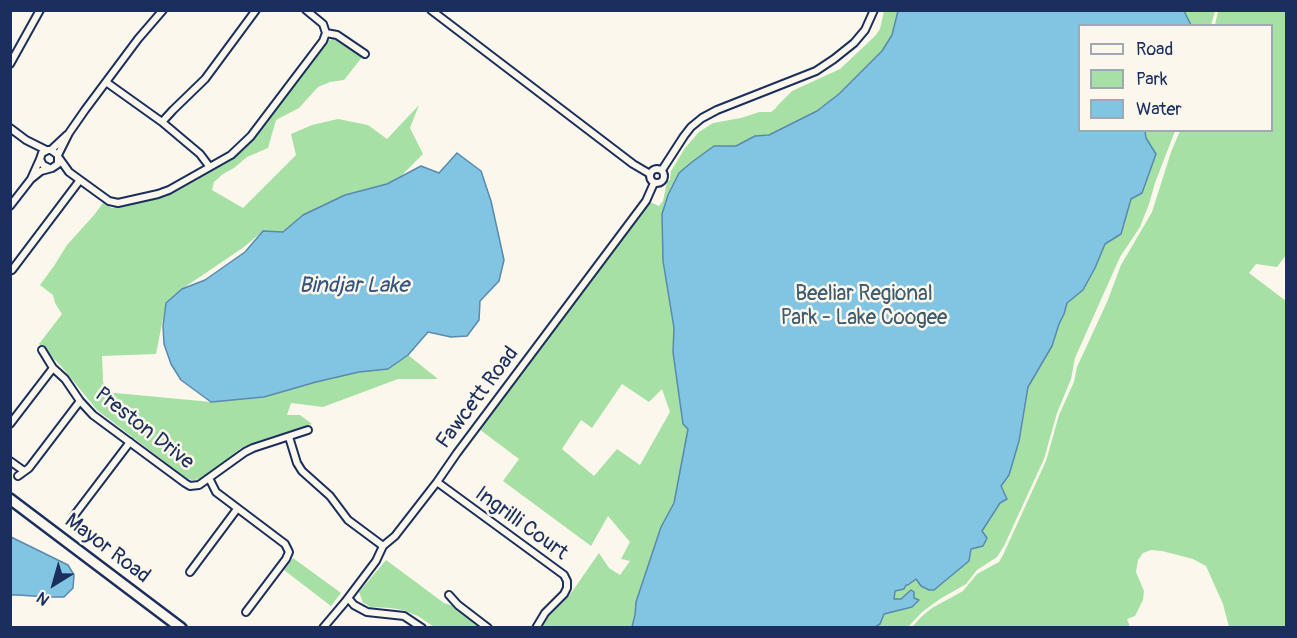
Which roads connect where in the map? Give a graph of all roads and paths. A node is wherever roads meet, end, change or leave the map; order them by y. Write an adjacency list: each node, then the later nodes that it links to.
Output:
1 (40, 10): 9 (street)
2 (163, 10): 10 (street)
3 (256, 10): 11 (street)
4 (306, 10): 7 (street)
5 (431, 10): 20 (street)
6 (874, 10): 18 (street)
7 (326, 33): 8 (street); 16 (street)
8 (365, 54)
9 (10, 64)
10 (106, 82): 11 (street); 13 (street)
11 (162, 122): 16 (street)
12 (10, 128): 14 (street)
13 (69, 133): 14 (street); 15 (street)
14 (44, 154): 15 (street); 17 (street); 21 (street)
15 (59, 156): 17 (street); 19 (street)
16 (209, 166): 22 (street)
17 (51, 168): 19 (street); 21 (street)
18 (662, 170): 20 (street); 23 (street)
19 (69, 172): 22 (street)
20 (650, 174): 23 (street)
21 (31, 179): 24 (street)
22 (80, 180): 25 (street)
23 (654, 183): 37 (street, Fawcett Road)
24 (10, 207)
25 (11, 269)
26 (42, 351): 27 (street, Preston Drive)
27 (53, 368): 28 (street, Preston Drive); 29 (street)
28 (80, 401): 32 (street, Preston Drive); 34 (street)
29 (10, 424)
30 (308, 430): 31 (street, Preston Drive)
31 (289, 437): 36 (street, Preston Drive); 41 (street)
32 (130, 442): 36 (street, Preston Drive); 40 (street)
33 (10, 461): 34 (street)
34 (24, 471): 35 (street)
35 (18, 476)
36 (209, 478): 39 (street)
37 (436, 482): 41 (street, Fawcett Road); 50 (street, Ingrilli Court)
38 (10, 499): 46 (main road, Mayor Road)
39 (237, 509): 42 (street); 45 (street)
40 (73, 517)
41 (383, 546): 44 (street, Fawcett Road)
42 (190, 572)
43 (450, 595): 49 (street)
44 (348, 598): 47 (street, Fawcett Road); 48 (street)
45 (246, 612)
46 (181, 627)
47 (323, 627)
48 (422, 627)
49 (488, 627)
50 (537, 627)

